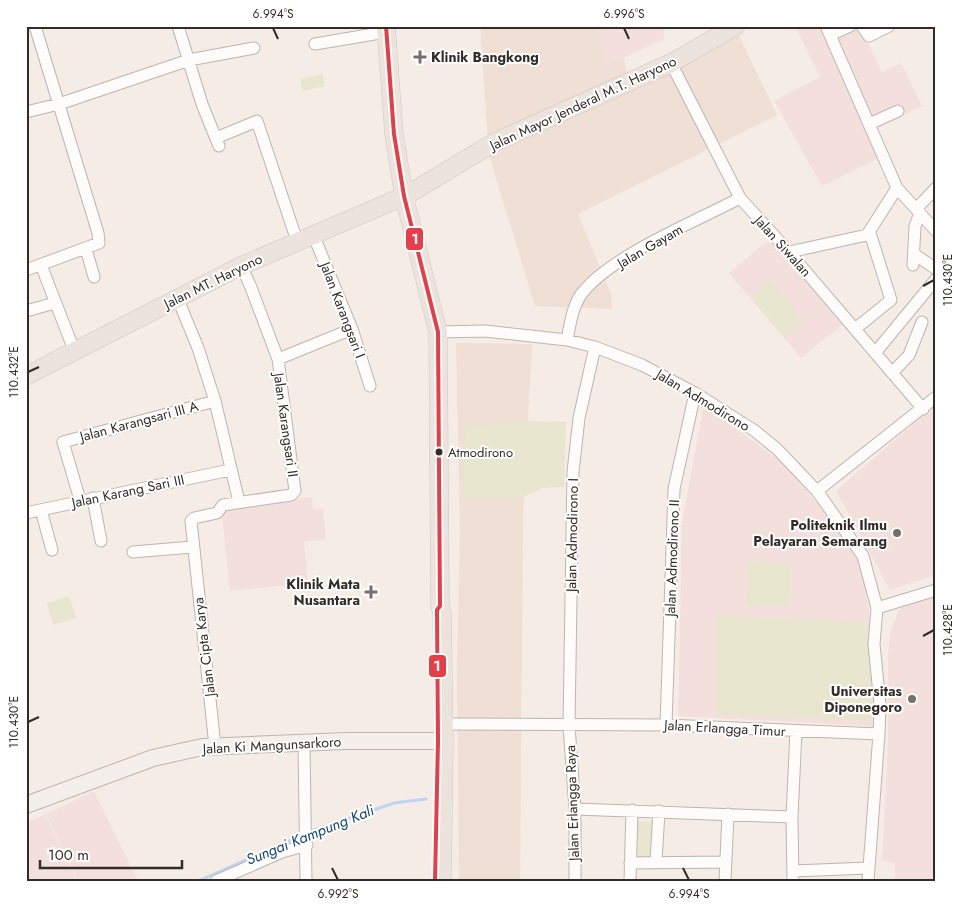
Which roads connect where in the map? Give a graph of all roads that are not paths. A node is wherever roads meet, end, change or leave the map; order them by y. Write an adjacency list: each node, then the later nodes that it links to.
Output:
1 (35, 26): 13 (street)
2 (178, 26): 11 (street)
3 (736, 26): 12 (main road, Jalan Mayor Jenderal M.T. Haryono)
4 (850, 26): 8 (street)
5 (862, 26): 6 (street)
6 (889, 26)
7 (386, 29): 9 (street); 19 (main road)
8 (828, 31): 16 (street)
9 (315, 44)
10 (254, 48): 11 (street)
11 (189, 60): 13 (street); 24 (street, Jalan Karangsari I)
12 (671, 63): 19 (main road, Jalan Mayor Jenderal M.T. Haryono); 20 (street, Jalan Siwalan)
13 (59, 104): 15 (street); 25 (street)
14 (898, 111): 16 (street)
15 (26, 112)
16 (869, 124): 17 (street)
17 (897, 188): 21 (street); 23 (street)
18 (936, 188): 21 (street)
19 (404, 196): 24 (main road, Jalan MT. Haryono); 39 (main road)
20 (740, 198): 26 (street, Jalan Siwalan); 40 (street, Jalan Gayam)
21 (918, 210): 22 (street); 29 (street)
22 (936, 231)
23 (870, 233): 26 (street); 38 (street)
24 (305, 237): 28 (main road, Jalan MT. Haryono); 37 (street, Jalan Karangsari I)
25 (86, 249): 27 (street); 31 (street)
26 (790, 252): 38 (street, Jalan Siwalan)
27 (41, 265): 30 (street); 34 (street)
28 (241, 266): 33 (main road, Jalan MT. Haryono); 44 (street, Jalan Karangsari II)
29 (936, 269)
30 (26, 270)
31 (94, 277)
32 (936, 279): 43 (street)
33 (177, 297): 42 (main road, Jalan MT. Haryono); 50 (street)
34 (55, 303): 35 (street); 42 (street)
35 (26, 311)
36 (922, 322): 45 (street)
37 (352, 329): 44 (street, Jalan Karangsari II); 47 (street, Jalan Karangsari I)
38 (854, 329): 43 (street, Jalan Siwalan)
39 (437, 330): 40 (street, Jalan Admodirono); 68 (main road)
40 (568, 340): 41 (street, Jalan Admodirono)
41 (595, 347): 48 (street, Jalan Admodirono); 66 (street, Jalan Admodirono I)
42 (74, 350): 46 (main road, Jalan MT. Haryono)
43 (875, 353): 45 (street, Jalan Siwalan)
44 (278, 359): 56 (street, Jalan Karangsari II)
45 (892, 373): 51 (street, Jalan Siwalan)
46 (26, 376)
47 (370, 386)
48 (696, 393): 53 (street, Jalan Admodirono); 65 (street, Jalan Admodirono II)
49 (936, 397): 51 (street)
50 (215, 401): 52 (street); 55 (street, Jalan Karangsari III A)
51 (923, 410): 53 (street)
52 (230, 470): 54 (street, Jalan Karang Sari III); 56 (street)
53 (817, 491): 64 (street, Jalan Admodirono)
54 (92, 498): 55 (street, Jalan Karang Sari III); 59 (street)
55 (80, 500): 57 (street, Jalan Karang Sari III)
56 (239, 502): 60 (street, Jalan Cipta Karya)
57 (41, 510): 58 (street, Jalan Karang Sari III); 61 (street)
58 (26, 513)
59 (101, 541)
60 (192, 547): 62 (street); 71 (street, Jalan Cipta Karya)
61 (52, 550)
62 (133, 552)
63 (936, 590): 64 (street)
64 (877, 608): 69 (street)
65 (666, 725): 66 (street, Jalan Erlangga Timur); 67 (street, Jalan Erlangga Timur)
66 (569, 726): 68 (street, Jalan Erlangga Timur); 73 (street, Jalan Erlangga Raya)
67 (796, 731): 69 (street, Jalan Erlangga Timur); 77 (street)
68 (441, 732): 70 (main road, Jalan Ki Mangunsarkoro); 86 (main road); 87 (main road)
69 (879, 734): 82 (street)
70 (304, 743): 71 (main road, Jalan Ki Mangunsarkoro); 78 (street)
71 (215, 746): 72 (main road, Jalan Ki Mangunsarkoro)
72 (26, 805)
73 (575, 809): 74 (street); 88 (street, Jalan Erlangga Raya)
74 (632, 810): 75 (street); 81 (street)
75 (659, 811): 76 (street); 79 (street)
76 (728, 814): 77 (street); 80 (street)
77 (792, 817): 83 (street)
78 (307, 843): 84 (street); 85 (street)
79 (656, 862): 80 (street); 81 (street)
80 (724, 862): 90 (street)
81 (630, 863): 89 (street)
82 (868, 868): 83 (street); 91 (street)
83 (793, 876)
84 (216, 881)
85 (306, 881)
86 (435, 881)
87 (442, 881)
88 (575, 881)
89 (630, 881)
90 (724, 881)
91 (868, 881)

